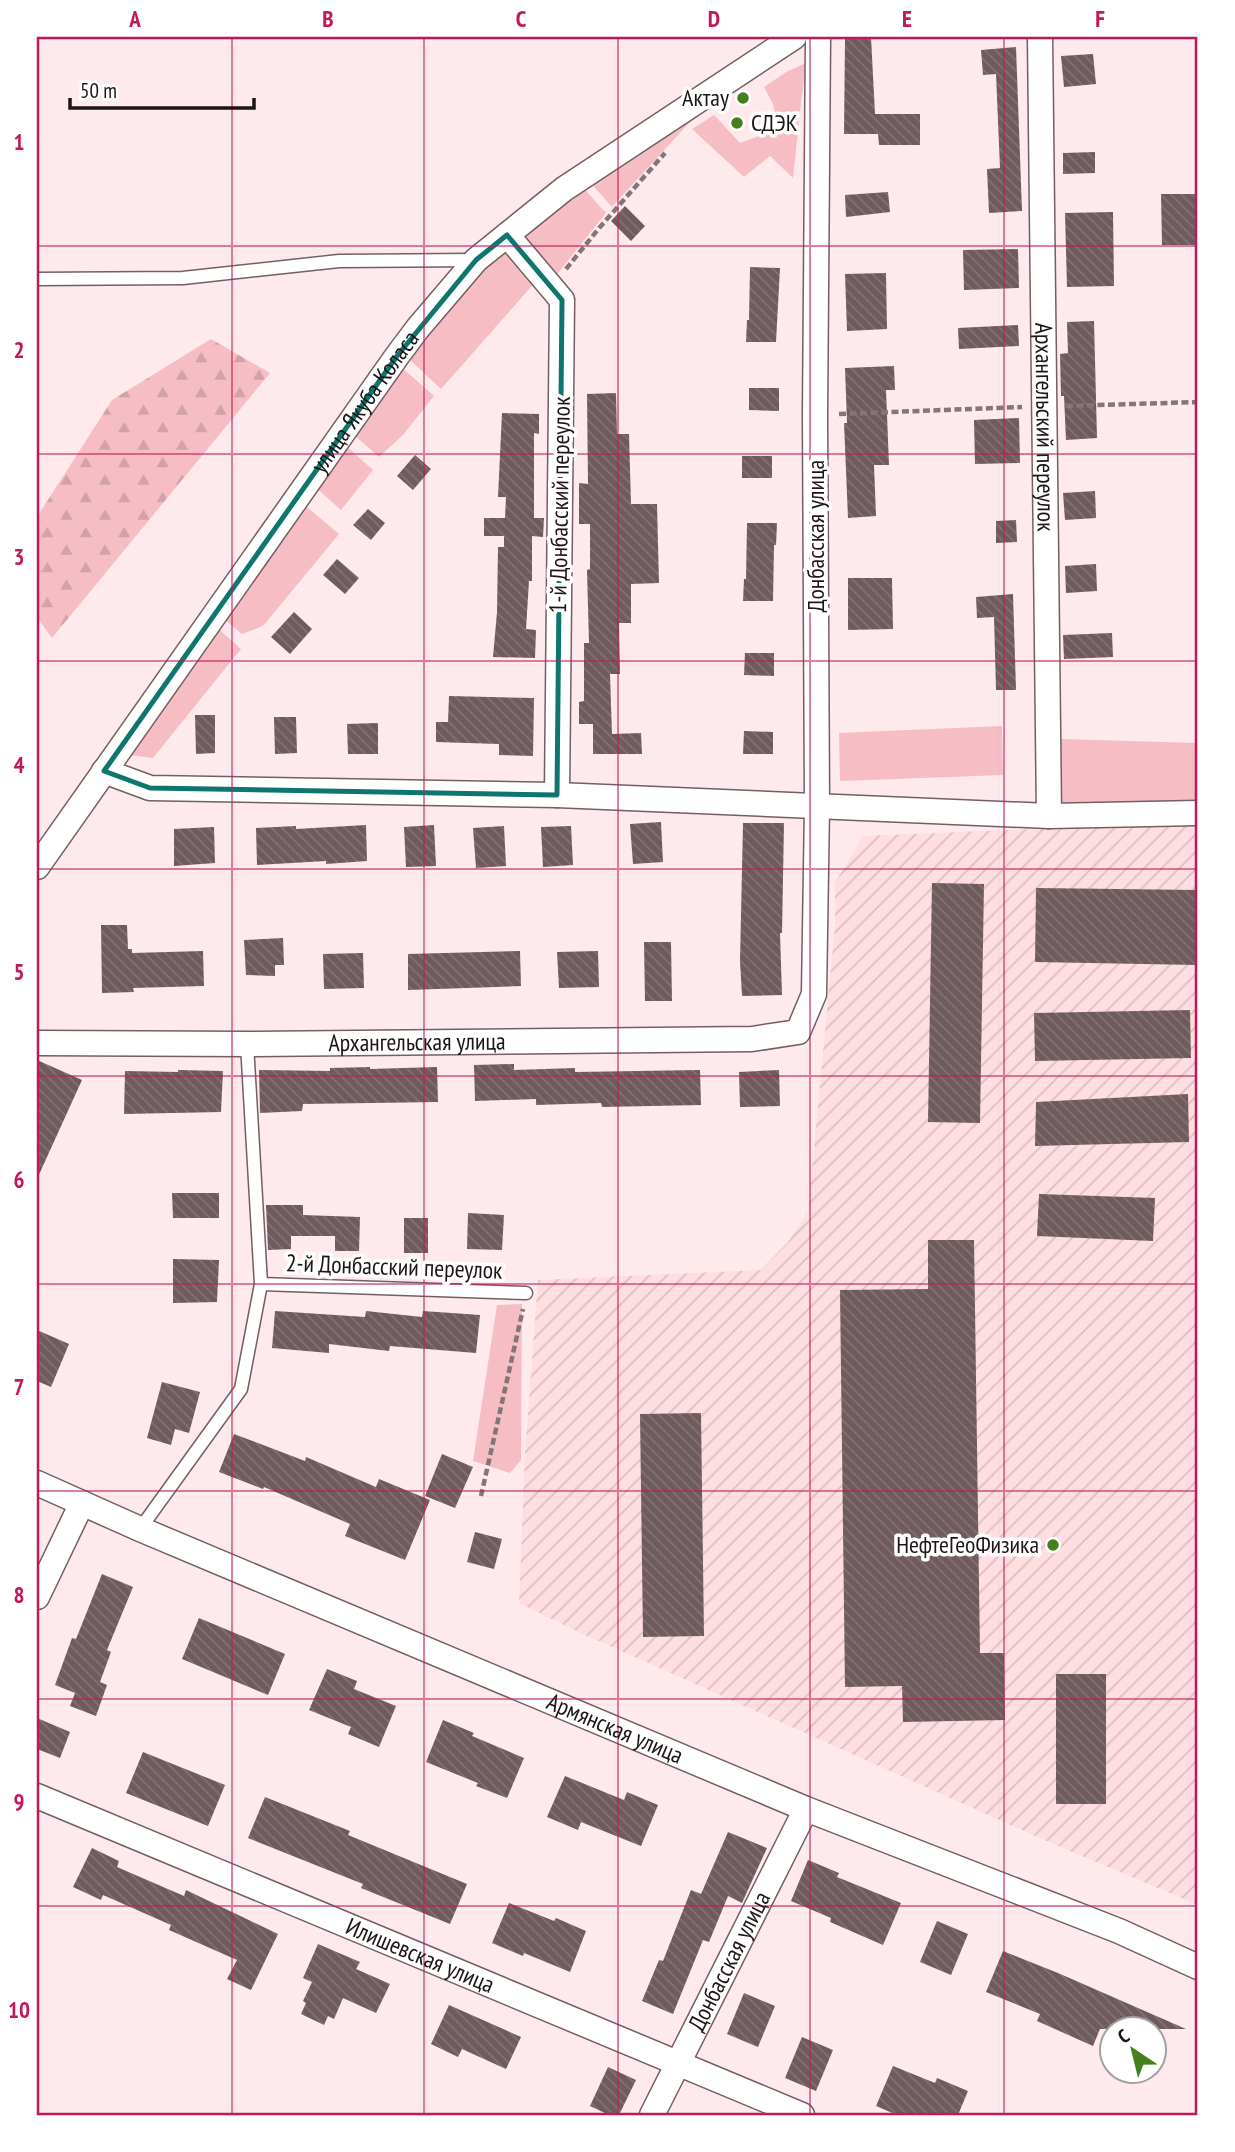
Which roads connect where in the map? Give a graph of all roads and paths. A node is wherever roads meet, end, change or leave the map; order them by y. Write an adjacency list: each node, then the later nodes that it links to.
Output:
1 (794, 37): 5 (street, улица Якуба Коласа)
2 (818, 37): 11 (street, Донбасская улица)
3 (1040, 37): 10 (street, Архангельский переулок)
4 (666, 152): 8 (path)
5 (508, 234): 6 (street, улица Якуба Коласа); 8 (street)
6 (476, 260): 7 (lane); 12 (street, улица Якуба Коласа)
7 (37, 279)
8 (562, 300): 13 (street, 1-й Донбасский переулок)
9 (1198, 402): 10 (path)
10 (1044, 407): 11 (path); 16 (street, Архангельский переулок)
11 (816, 415): 14 (street, Донбасская улица)
12 (104, 771): 13 (street); 17 (street, улица Якуба Коласа)
13 (557, 795): 14 (street)
14 (817, 806): 16 (street); 18 (street, Донбасская улица)
15 (1198, 813): 16 (street)
16 (1049, 816)
17 (37, 867)
18 (798, 1032): 20 (street, Архангельская улица)
19 (37, 1043): 20 (street, Архангельская улица)
20 (247, 1044): 21 (lane, 2-й Донбасский переулок)
21 (261, 1284): 22 (lane, 2-й Донбасский переулок); 26 (lane, 2-й Донбасский переулок)
22 (526, 1293): 24 (path)
23 (37, 1483): 25 (street, Армянская улица)
24 (481, 1496)
25 (82, 1503): 26 (street, Армянская улица); 27 (street)
26 (140, 1529): 29 (street, Армянская улица)
27 (37, 1597)
28 (37, 1796): 31 (street, Илишевская улица)
29 (806, 1809): 30 (street, Армянская улица); 31 (street, Донбасская улица)
30 (1198, 1967)
31 (678, 2064): 32 (street, Донбасская улица); 33 (street, Илишевская улица)
32 (652, 2115)
33 (802, 2115)

